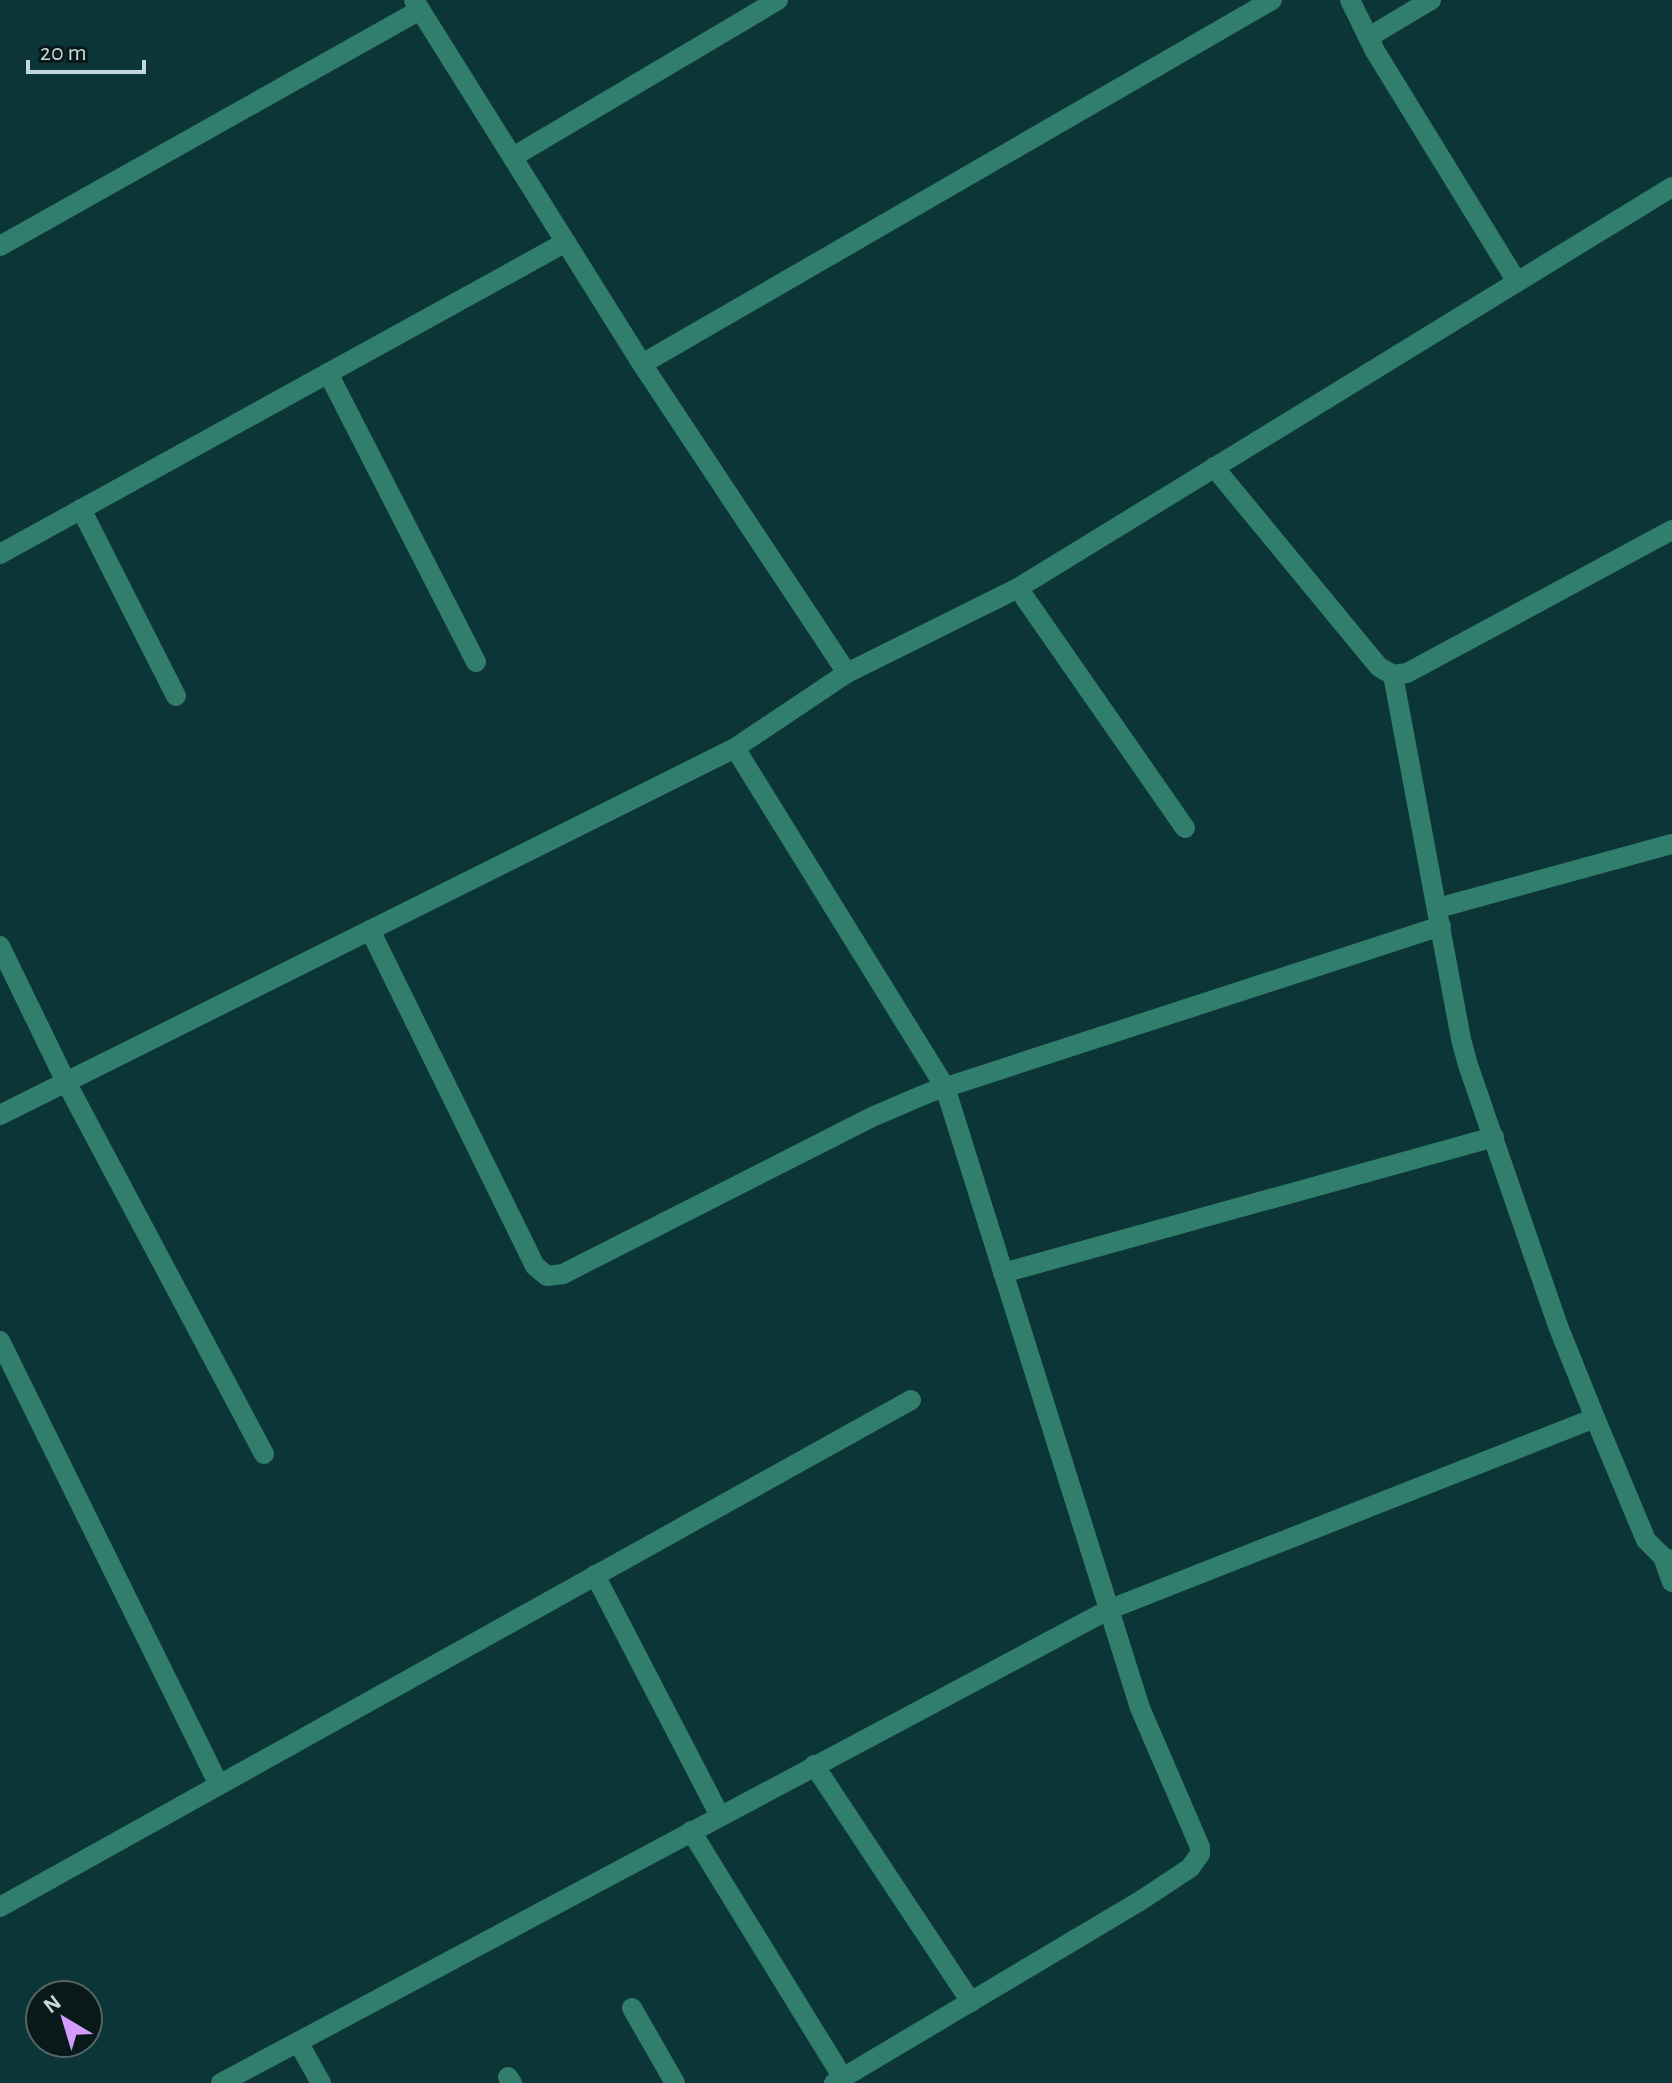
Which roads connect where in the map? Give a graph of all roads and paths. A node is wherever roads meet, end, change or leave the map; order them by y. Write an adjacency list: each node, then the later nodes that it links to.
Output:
1 (1272, 0): 12 (street)
2 (1350, 0): 6 (street)
3 (1431, 0): 6 (street)
4 (772, 2): 7 (street)
5 (417, 5): 7 (street); 10 (street)
6 (1369, 37): 11 (street)
7 (513, 157): 9 (street)
8 (1672, 187): 11 (street)
9 (566, 242): 12 (street); 13 (street)
10 (0, 246)
11 (1517, 282): 14 (street)
12 (642, 364): 20 (street)
13 (328, 373): 15 (street); 19 (street)
14 (1214, 467): 18 (street); 21 (street)
15 (81, 509): 17 (street); 22 (street)
16 (1672, 530): 21 (street)
17 (0, 554)
18 (1018, 588): 20 (street); 24 (street)
19 (476, 662)
20 (847, 673): 23 (street)
21 (1393, 675): 26 (street)
22 (176, 696)
23 (735, 748): 27 (street); 30 (street)
24 (1185, 828)
25 (1672, 844): 26 (street)
26 (1439, 917): 30 (street); 32 (street)
27 (370, 930): 29 (street); 30 (street)
28 (0, 946): 29 (street)
29 (66, 1082): 31 (street); 37 (street)
30 (936, 1090): 33 (street)
31 (0, 1115)
32 (1494, 1137): 33 (street); 36 (street)
33 (1003, 1273): 41 (street)
34 (0, 1341): 43 (street)
35 (911, 1400): 39 (street)
36 (1595, 1418): 38 (street); 41 (street)
37 (264, 1454)
38 (1667, 1559): 40 (street)
39 (595, 1575): 43 (street); 44 (street)
40 (1672, 1582)
41 (1108, 1610): 42 (street); 47 (street)
42 (814, 1765): 44 (street); 47 (street)
43 (219, 1785): 46 (street)
44 (720, 1816): 45 (street)
45 (691, 1831): 49 (street); 50 (street)
46 (0, 1907)
47 (971, 2002): 50 (street)
48 (632, 2008): 53 (street)
49 (298, 2042): 51 (street); 52 (street)
50 (839, 2080)
51 (221, 2083)
52 (321, 2083)
53 (675, 2083)

